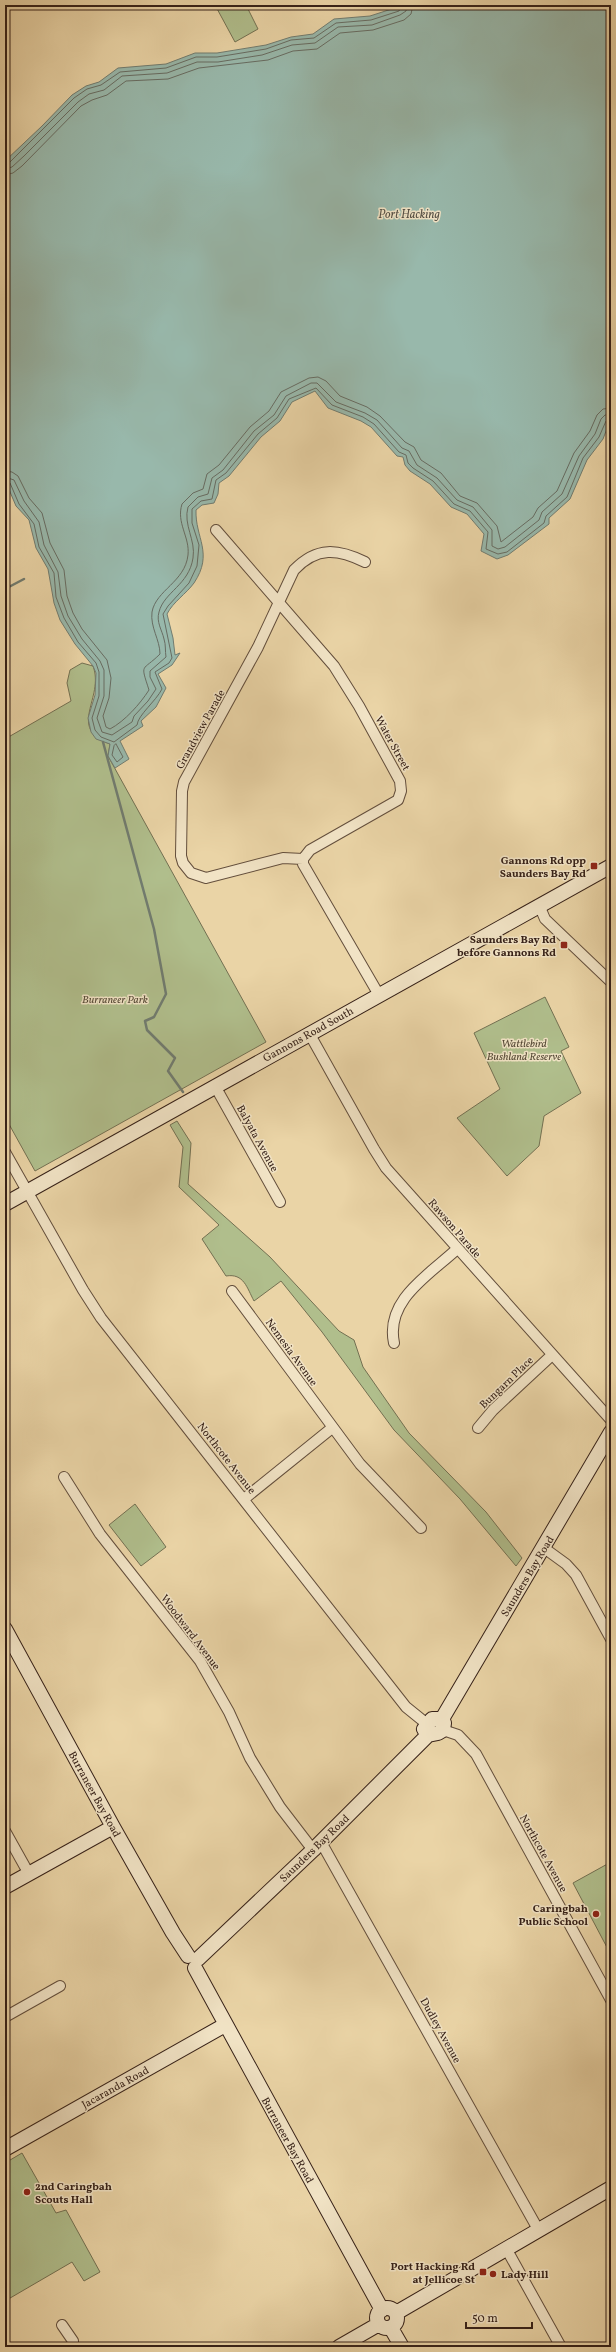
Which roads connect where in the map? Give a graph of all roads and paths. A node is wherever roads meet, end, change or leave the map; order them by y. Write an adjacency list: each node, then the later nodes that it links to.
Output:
1 (216, 530): 3 (street, Water Street)
2 (365, 562): 3 (street, Grandview Parade)
3 (279, 605): 4 (street, Water Street); 4 (street, Grandview Parade)
4 (303, 859): 8 (street)
5 (611, 866): 6 (street, Gannons Road South)
6 (538, 905): 7 (street); 8 (street, Gannons Road South)
7 (611, 982)
8 (379, 995): 9 (street, Gannons Road South)
9 (309, 1033): 10 (street, Gannons Road South); 15 (street, Rawson Parade)
10 (216, 1086): 12 (street, Gannons Road South); 13 (street, Balyata Avenue)
11 (5, 1152): 12 (street, Northcote Avenue)
12 (27, 1192): 14 (street, Gannons Road South); 24 (street, Northcote Avenue)
13 (280, 1202)
14 (5, 1204)
15 (457, 1249): 17 (street); 18 (street, Rawson Parade)
16 (232, 1290): 20 (street, Nemesia Avenue)
17 (394, 1343)
18 (552, 1355): 19 (street, Rawson Parade); 21 (street, Bungarn Place)
19 (611, 1420)
20 (332, 1428): 24 (street); 25 (street, Nemesia Avenue)
21 (478, 1428)
22 (611, 1432): 26 (street, Saunders Bay Road)
23 (64, 1477): 33 (street, Woodward Avenue)
24 (244, 1499): 30 (street, Northcote Avenue)
25 (421, 1528)
26 (544, 1548): 28 (street); 29 (street, Saunders Bay Road)
27 (5, 1629): 31 (street, Burraneer Bay Road)
28 (611, 1639)
29 (442, 1724): 30 (street); 38 (street, Northcote Avenue)
30 (427, 1729): 33 (street, Saunders Bay Road)
31 (113, 1827): 34 (street); 36 (street, Burraneer Bay Road)
32 (5, 1831): 34 (street)
33 (317, 1846): 36 (street, Saunders Bay Road); 43 (street, Dudley Avenue)
34 (29, 1874): 35 (street)
35 (5, 1887)
36 (194, 1961): 40 (street, Burraneer Bay Road)
37 (60, 1986): 39 (street)
38 (611, 2000)
39 (5, 2017)
40 (225, 2025): 41 (street, Jacaranda Road); 45 (street, Burraneer Bay Road)
41 (5, 2149)
42 (611, 2188): 43 (street)
43 (539, 2231): 44 (street)
44 (507, 2250): 46 (street); 52 (street)
45 (382, 2310): 46 (street); 48 (street)
46 (396, 2313): 48 (street)
47 (62, 2325): 49 (street)
48 (385, 2326): 50 (street); 51 (street)
49 (73, 2347)
50 (339, 2347)
51 (402, 2347)
52 (561, 2347)

